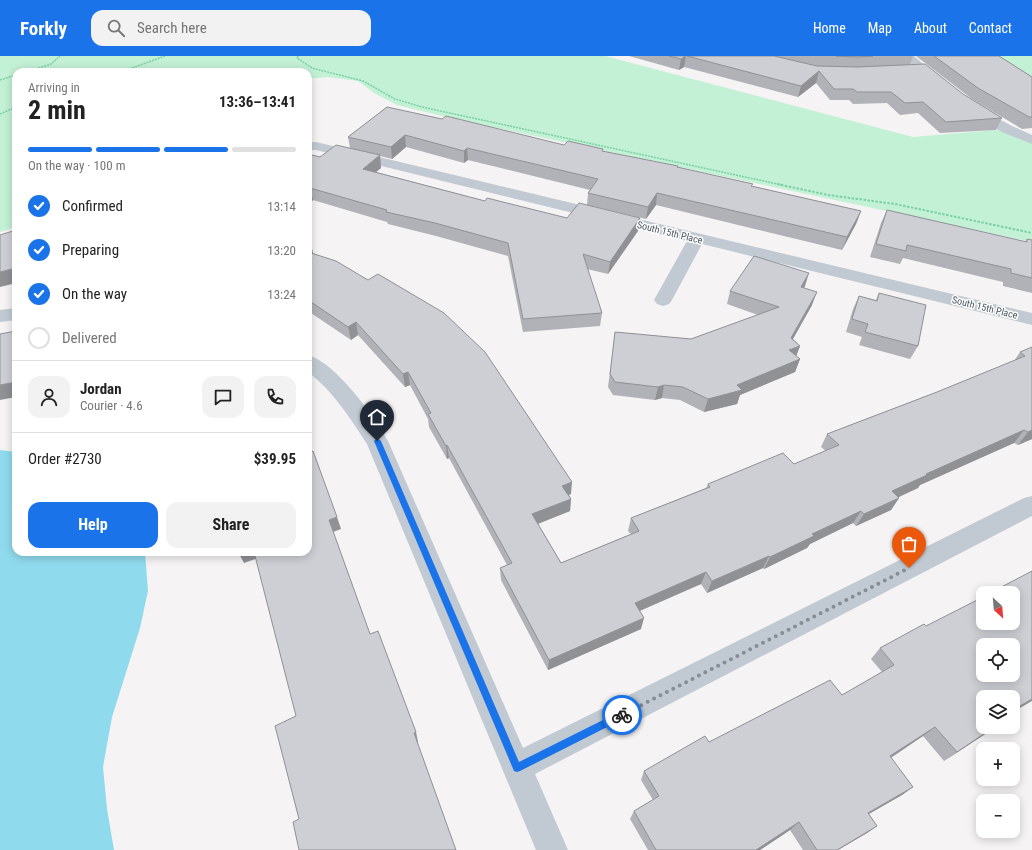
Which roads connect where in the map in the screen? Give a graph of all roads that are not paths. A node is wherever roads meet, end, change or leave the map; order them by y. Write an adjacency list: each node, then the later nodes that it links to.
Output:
1 (907, 56): 3 (street)
2 (903, 70): 3 (street)
3 (923, 70): 4 (street)
4 (950, 92)
5 (961, 100): 6 (street)
6 (1032, 140)
7 (312, 146): 8 (street, South 15th Place)
8 (697, 238): 9 (street); 12 (street, South 15th Place)
9 (664, 300)
10 (12, 314): 11 (street)
11 (0, 316)
12 (1032, 319)
13 (312, 365): 15 (street)
14 (1032, 505): 15 (street)
15 (517, 767): 16 (street)
16 (552, 850)

